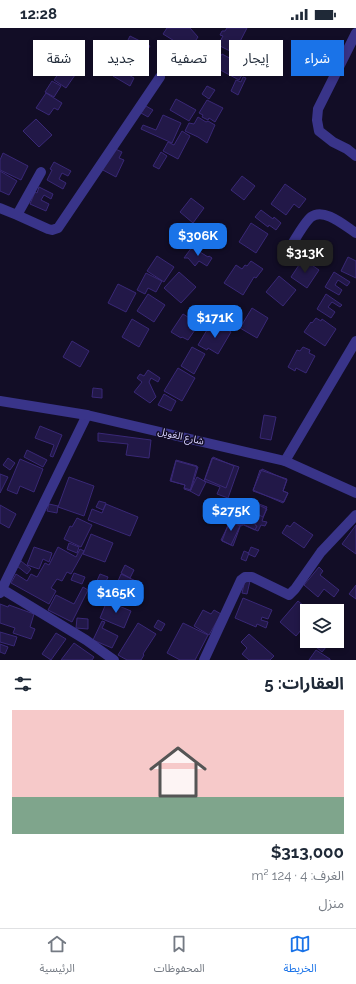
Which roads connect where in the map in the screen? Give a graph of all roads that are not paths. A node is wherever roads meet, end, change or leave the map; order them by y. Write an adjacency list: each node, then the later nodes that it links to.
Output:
1 (356, 33): 3 (street)
2 (160, 77): 6 (street)
3 (356, 156)
4 (41, 172): 6 (street)
5 (0, 208): 6 (street)
6 (18, 216)
7 (356, 233): 8 (street)
8 (291, 246)
9 (356, 341): 12 (street)
10 (0, 401): 11 (street, شارع الغويل)
11 (87, 414): 12 (street, شارع الغويل); 15 (street)
12 (285, 461): 13 (street, شارع الغويل)
13 (356, 493)
14 (356, 515): 17 (street)
15 (1, 591): 16 (street)
16 (114, 660)
17 (204, 660)

